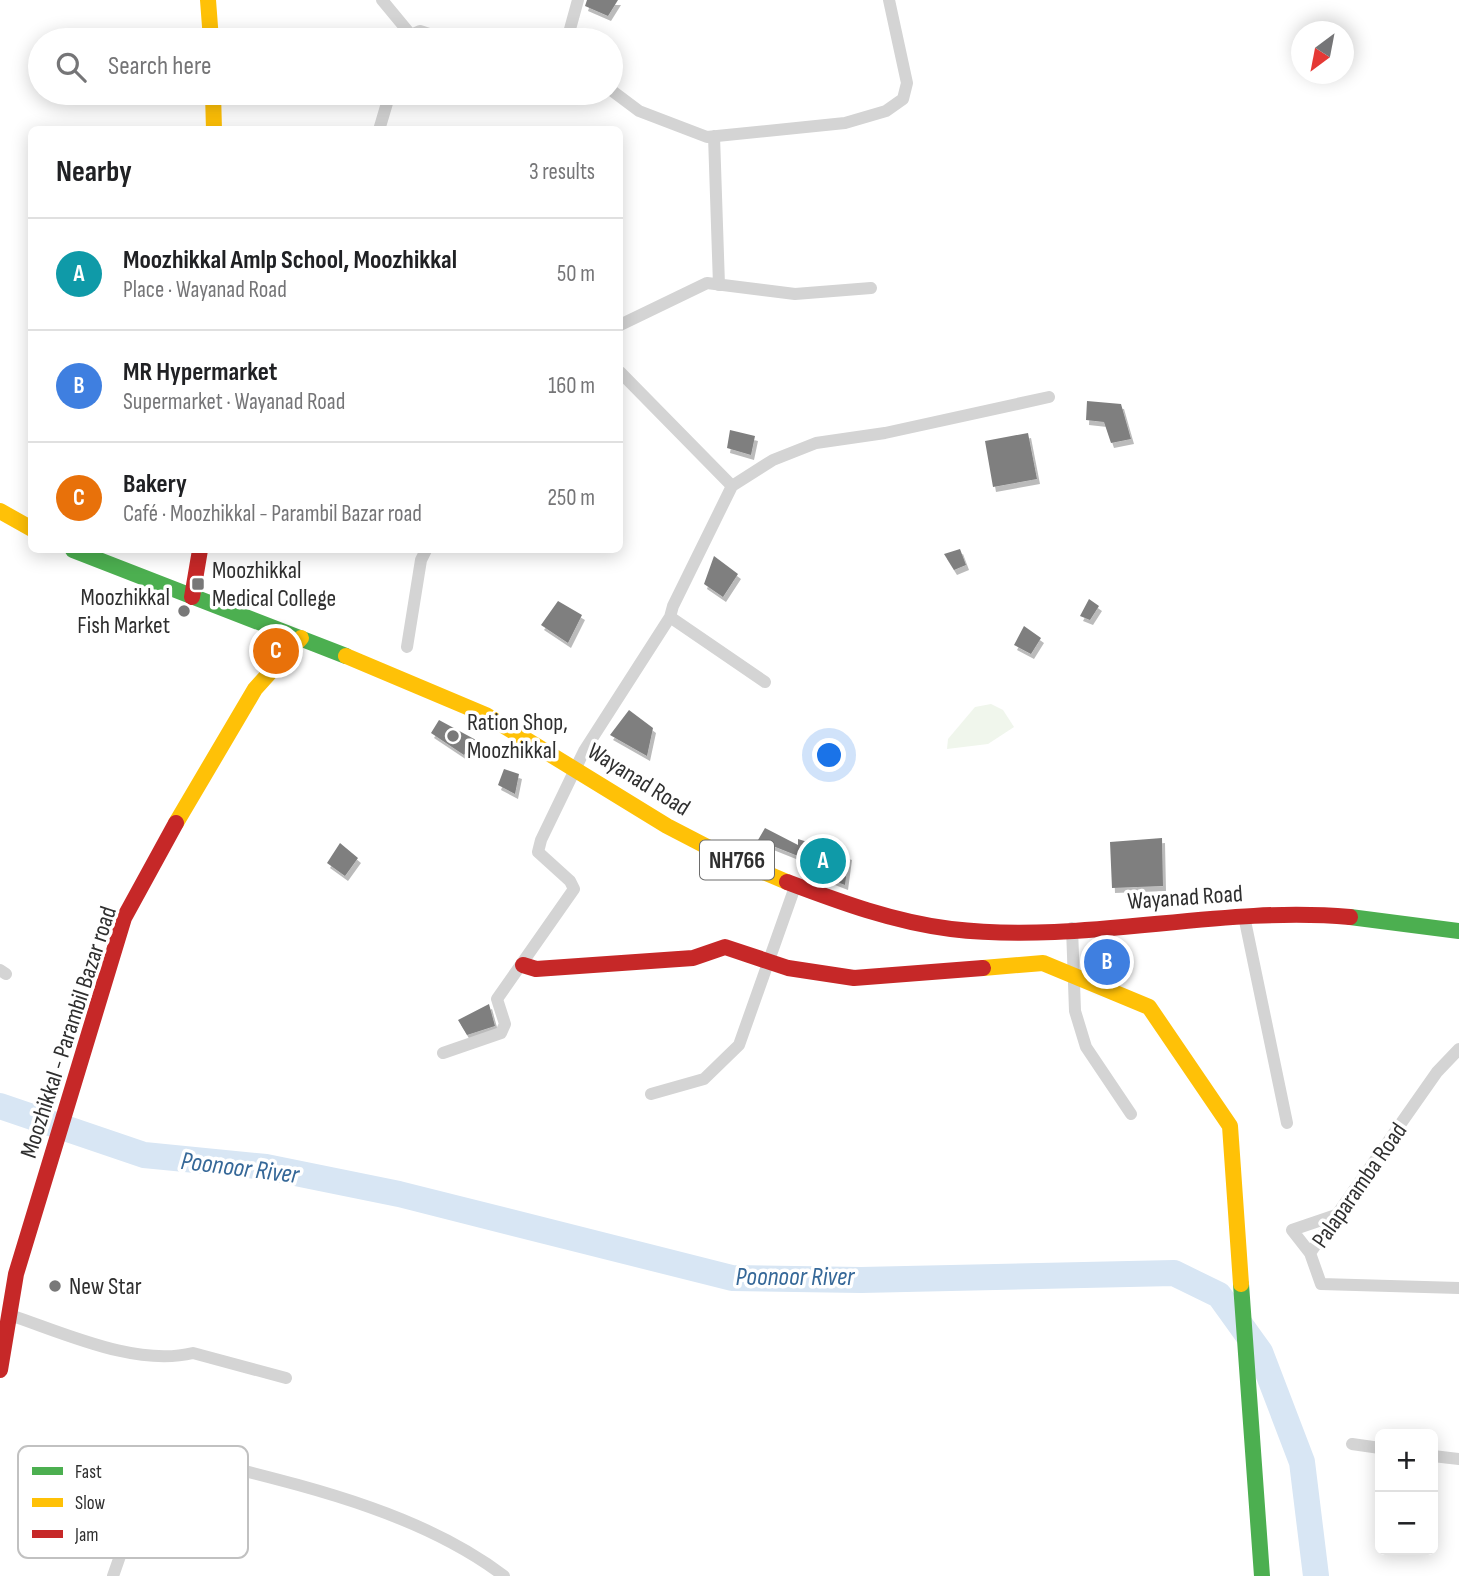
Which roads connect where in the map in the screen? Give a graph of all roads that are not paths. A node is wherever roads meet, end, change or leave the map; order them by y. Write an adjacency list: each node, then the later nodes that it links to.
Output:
1 (208, 0): 5 (main road)
2 (383, 0): 6 (street)
3 (578, 0): 7 (street)
4 (889, 0): 13 (street)
5 (210, 28)
6 (403, 28)
7 (570, 28)
8 (623, 99): 13 (street)
9 (213, 105): 11 (main road)
10 (386, 105): 12 (street)
11 (214, 126)
12 (380, 126)
13 (714, 136): 14 (street)
14 (719, 285): 15 (street); 16 (street)
15 (871, 288)
16 (623, 324)
17 (623, 375): 19 (street)
18 (1049, 397): 19 (street)
19 (732, 486): 26 (street)
20 (0, 512): 21 (main road)
21 (28, 527)
22 (81, 553): 25 (main road, Wayanad Road / NH766)
23 (199, 553): 25 (main road)
24 (425, 553): 28 (street)
25 (192, 597): 27 (main road, Wayanad Road / NH766)
26 (670, 617): 29 (street); 30 (street)
27 (301, 638): 30 (main road, Wayanad Road / NH766); 46 (main road, Moozhikkal - Parambil Bazar road)
28 (407, 646)
29 (765, 682)
30 (578, 768): 31 (main road, Wayanad Road / NH766); 36 (street)
31 (796, 884): 33 (main road, Wayanad Road / NH766); 35 (street)
32 (1244, 916): 33 (main road, Wayanad Road / NH766); 34 (main road, Wayanad Road / NH766); 42 (street)
33 (1072, 928): 37 (street)
34 (1459, 931)
35 (767, 961): 36 (main road); 37 (main road); 40 (street)
36 (523, 965): 39 (street)
37 (1073, 976): 41 (street); 57 (main road)
38 (1459, 1049): 43 (street, Palaparamba Road)
39 (443, 1053)
40 (651, 1094)
41 (1131, 1114)
42 (1287, 1123)
43 (1339, 1214): 44 (street, Palaparamba Road); 44 (street)
44 (1310, 1252): 45 (street, Palaparamba Road)
45 (1459, 1288)
46 (10, 1315): 47 (main road, Moozhikkal - Parambil Bazar road); 48 (street)
47 (0, 1370)
48 (286, 1378)
49 (1352, 1444): 50 (street)
50 (1375, 1447)
51 (1438, 1457): 52 (street)
52 (1459, 1460)
53 (248, 1473): 56 (street)
54 (119, 1558): 55 (street)
55 (113, 1576)
56 (504, 1576)
57 (1262, 1576)

